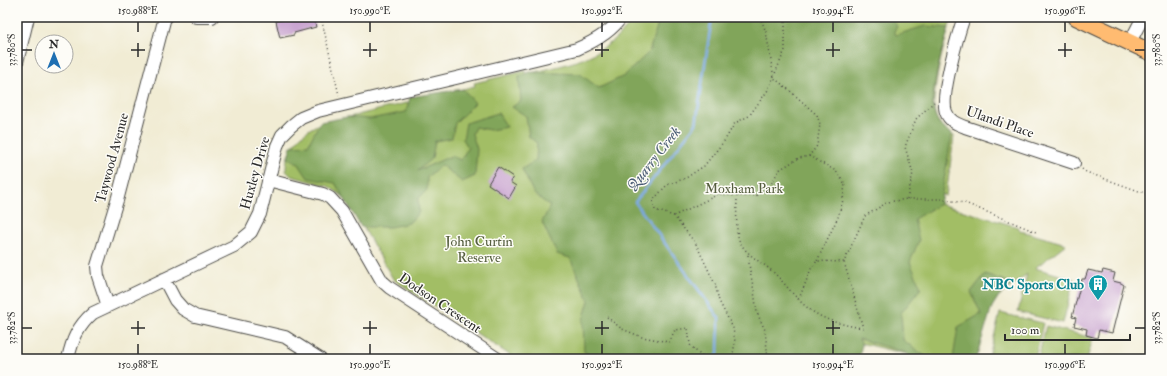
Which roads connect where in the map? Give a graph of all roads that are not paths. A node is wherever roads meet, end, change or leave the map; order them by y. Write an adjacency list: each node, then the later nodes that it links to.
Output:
1 (28, 17): 11 (street)
2 (165, 17): 15 (street, Taywood Avenue)
3 (196, 17): 4 (street)
4 (212, 17)
5 (621, 17): 13 (street, Huxley Drive)
6 (964, 17): 12 (street, Ulandi Place)
7 (1076, 17): 9 (main road)
8 (1143, 17): 9 (street)
9 (1130, 42): 10 (main road)
10 (1150, 52)
11 (17, 62)
12 (1074, 162)
13 (268, 180): 14 (street, Huxley Drive); 18 (street, Dodson Crescent)
14 (164, 279): 15 (street, Huxley Drive); 17 (street)
15 (108, 306): 16 (street, Huxley Drive)
16 (68, 359)
17 (320, 359)
18 (498, 359)

